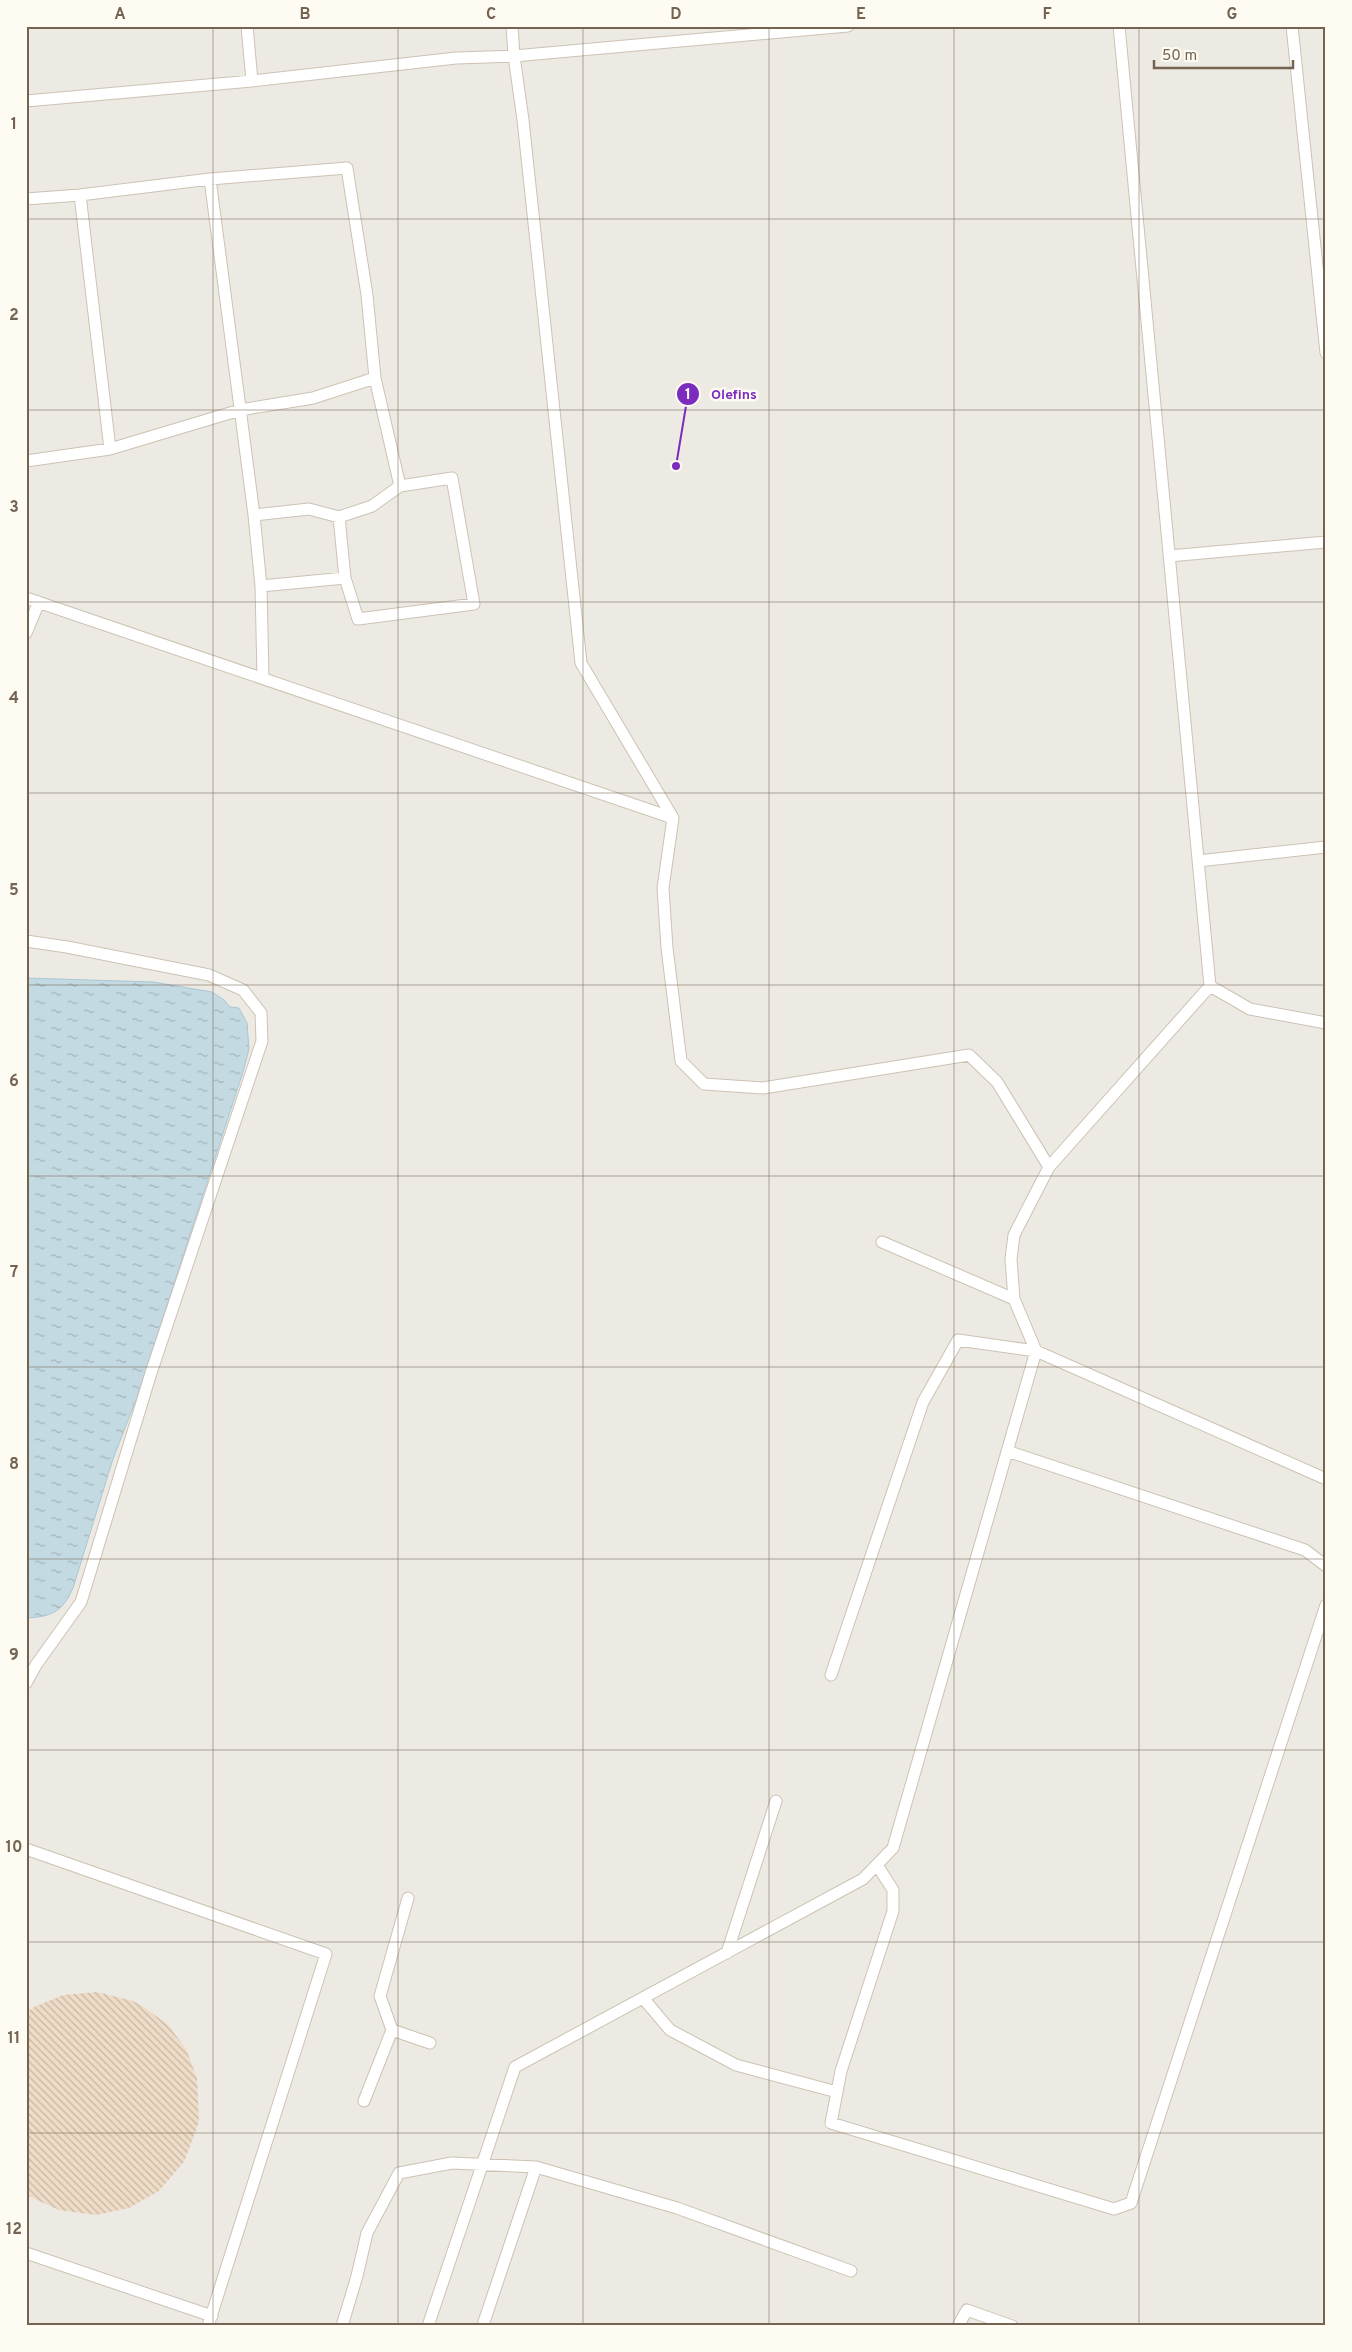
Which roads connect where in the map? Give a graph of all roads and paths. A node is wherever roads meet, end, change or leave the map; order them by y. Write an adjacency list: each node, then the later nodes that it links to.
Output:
1 (247, 26): 7 (lane)
2 (512, 26): 6 (lane)
3 (848, 26): 6 (lane)
4 (1119, 26): 21 (lane)
5 (1292, 26): 12 (lane)
6 (514, 56): 7 (lane); 28 (lane)
7 (252, 81): 8 (lane)
8 (26, 102)
9 (210, 179): 10 (lane); 13 (lane); 14 (lane)
10 (80, 195): 11 (lane); 15 (lane)
11 (26, 199)
12 (1326, 353)
13 (375, 378): 14 (lane); 17 (lane)
14 (240, 410): 15 (lane); 18 (lane)
15 (110, 448): 16 (lane)
16 (26, 461)
17 (400, 486): 19 (lane); 22 (lane)
18 (254, 515): 19 (lane); 23 (lane)
19 (339, 517): 22 (lane)
20 (1326, 542): 21 (lane)
21 (1169, 556): 30 (lane)
22 (345, 578): 23 (lane)
23 (261, 586): 27 (lane)
24 (26, 598): 25 (lane)
25 (39, 602): 26 (lane); 27 (lane)
26 (26, 633)
27 (263, 677): 28 (lane)
28 (673, 818): 34 (lane)
29 (1326, 847): 30 (lane)
30 (1198, 861): 32 (lane)
31 (26, 941): 43 (lane)
32 (1210, 986): 33 (lane); 34 (lane)
33 (1326, 1023)
34 (1048, 1167): 36 (lane)
35 (882, 1242): 36 (lane)
36 (1014, 1299): 37 (lane)
37 (1036, 1351): 38 (lane); 39 (lane); 42 (lane)
38 (1007, 1451): 40 (lane); 46 (lane)
39 (1326, 1479)
40 (1326, 1566)
41 (1326, 1604): 52 (lane)
42 (831, 1675)
43 (26, 1684)
44 (776, 1801): 48 (lane)
45 (26, 1849): 58 (lane)
46 (877, 1865): 48 (lane); 52 (lane)
47 (408, 1898): 50 (lane)
48 (727, 1953): 49 (lane)
49 (643, 1998): 52 (lane); 54 (lane)
50 (392, 2030): 51 (lane); 53 (lane)
51 (430, 2043)
52 (837, 2092)
53 (364, 2101)
54 (483, 2164): 55 (lane); 60 (lane); 61 (lane)
55 (536, 2167): 57 (lane); 59 (lane)
56 (26, 2253): 58 (lane)
57 (851, 2271)
58 (210, 2321)
59 (484, 2322)
60 (342, 2326)
61 (428, 2326)
62 (958, 2326): 63 (lane)
63 (1012, 2326)

